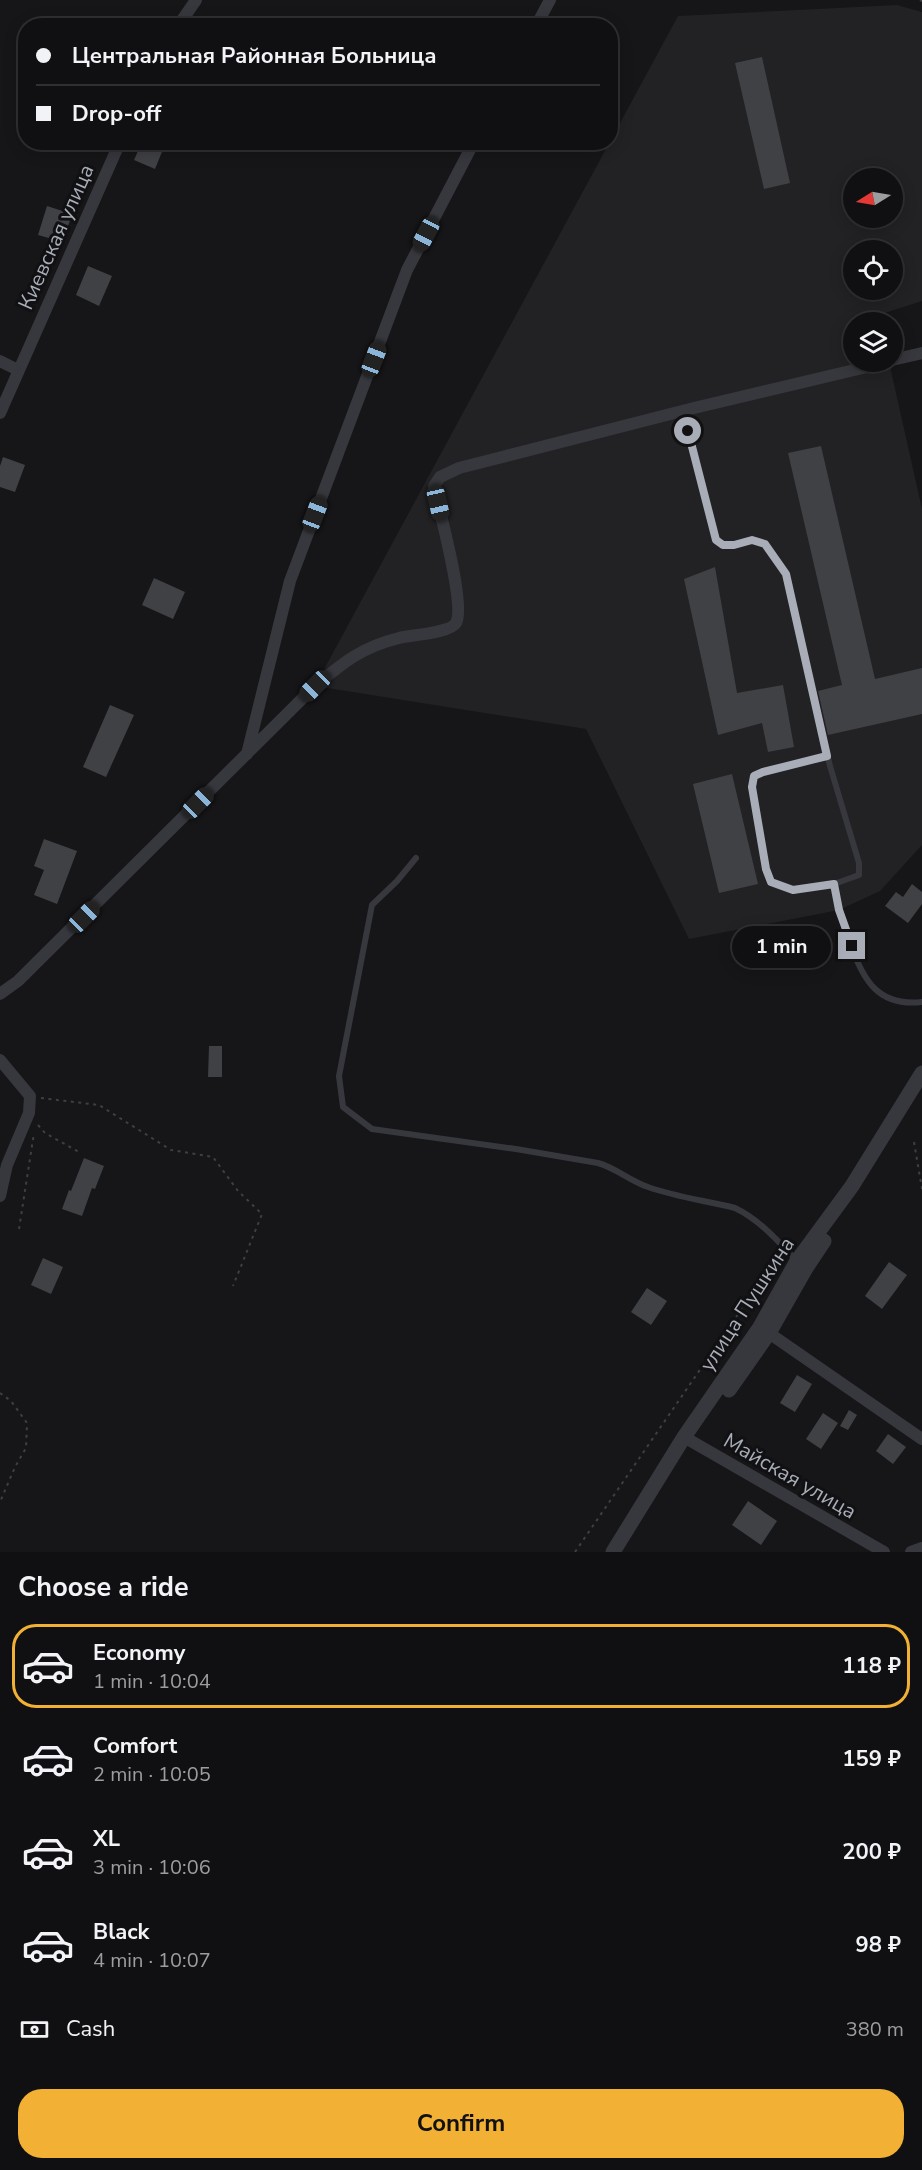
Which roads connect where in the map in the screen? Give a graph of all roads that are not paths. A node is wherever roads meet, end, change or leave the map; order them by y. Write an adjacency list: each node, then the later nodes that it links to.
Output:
1 (196, 0): 3 (street)
2 (550, 0): 4 (street)
3 (184, 18)
4 (540, 18)
5 (116, 150): 10 (street, Киевская улица)
6 (470, 150): 14 (street)
7 (922, 353): 8 (street)
8 (903, 357)
9 (0, 361): 10 (street)
10 (18, 370): 13 (street, Киевская улица)
11 (846, 372): 12 (street)
12 (683, 411): 14 (street); 15 (lane)
13 (0, 413)
14 (247, 755): 18 (street)
15 (827, 756): 17 (lane); 17 (lane)
16 (416, 858): 23 (lane)
17 (834, 884): 19 (lane)
18 (0, 994)
19 (922, 1002)
20 (0, 1060): 22 (street)
21 (921, 1081): 23 (street, улица Пушкина)
22 (0, 1196)
23 (802, 1264): 24 (street, улица Пушкина)
24 (765, 1330): 25 (street, улица Пушкина); 26 (street)
25 (688, 1439): 28 (street, Майская улица); 29 (street, улица Пушкина); 30 (street)
26 (922, 1439)
27 (922, 1548): 31 (street)
28 (879, 1551)
29 (613, 1552)
30 (626, 1552)
31 (911, 1552)

